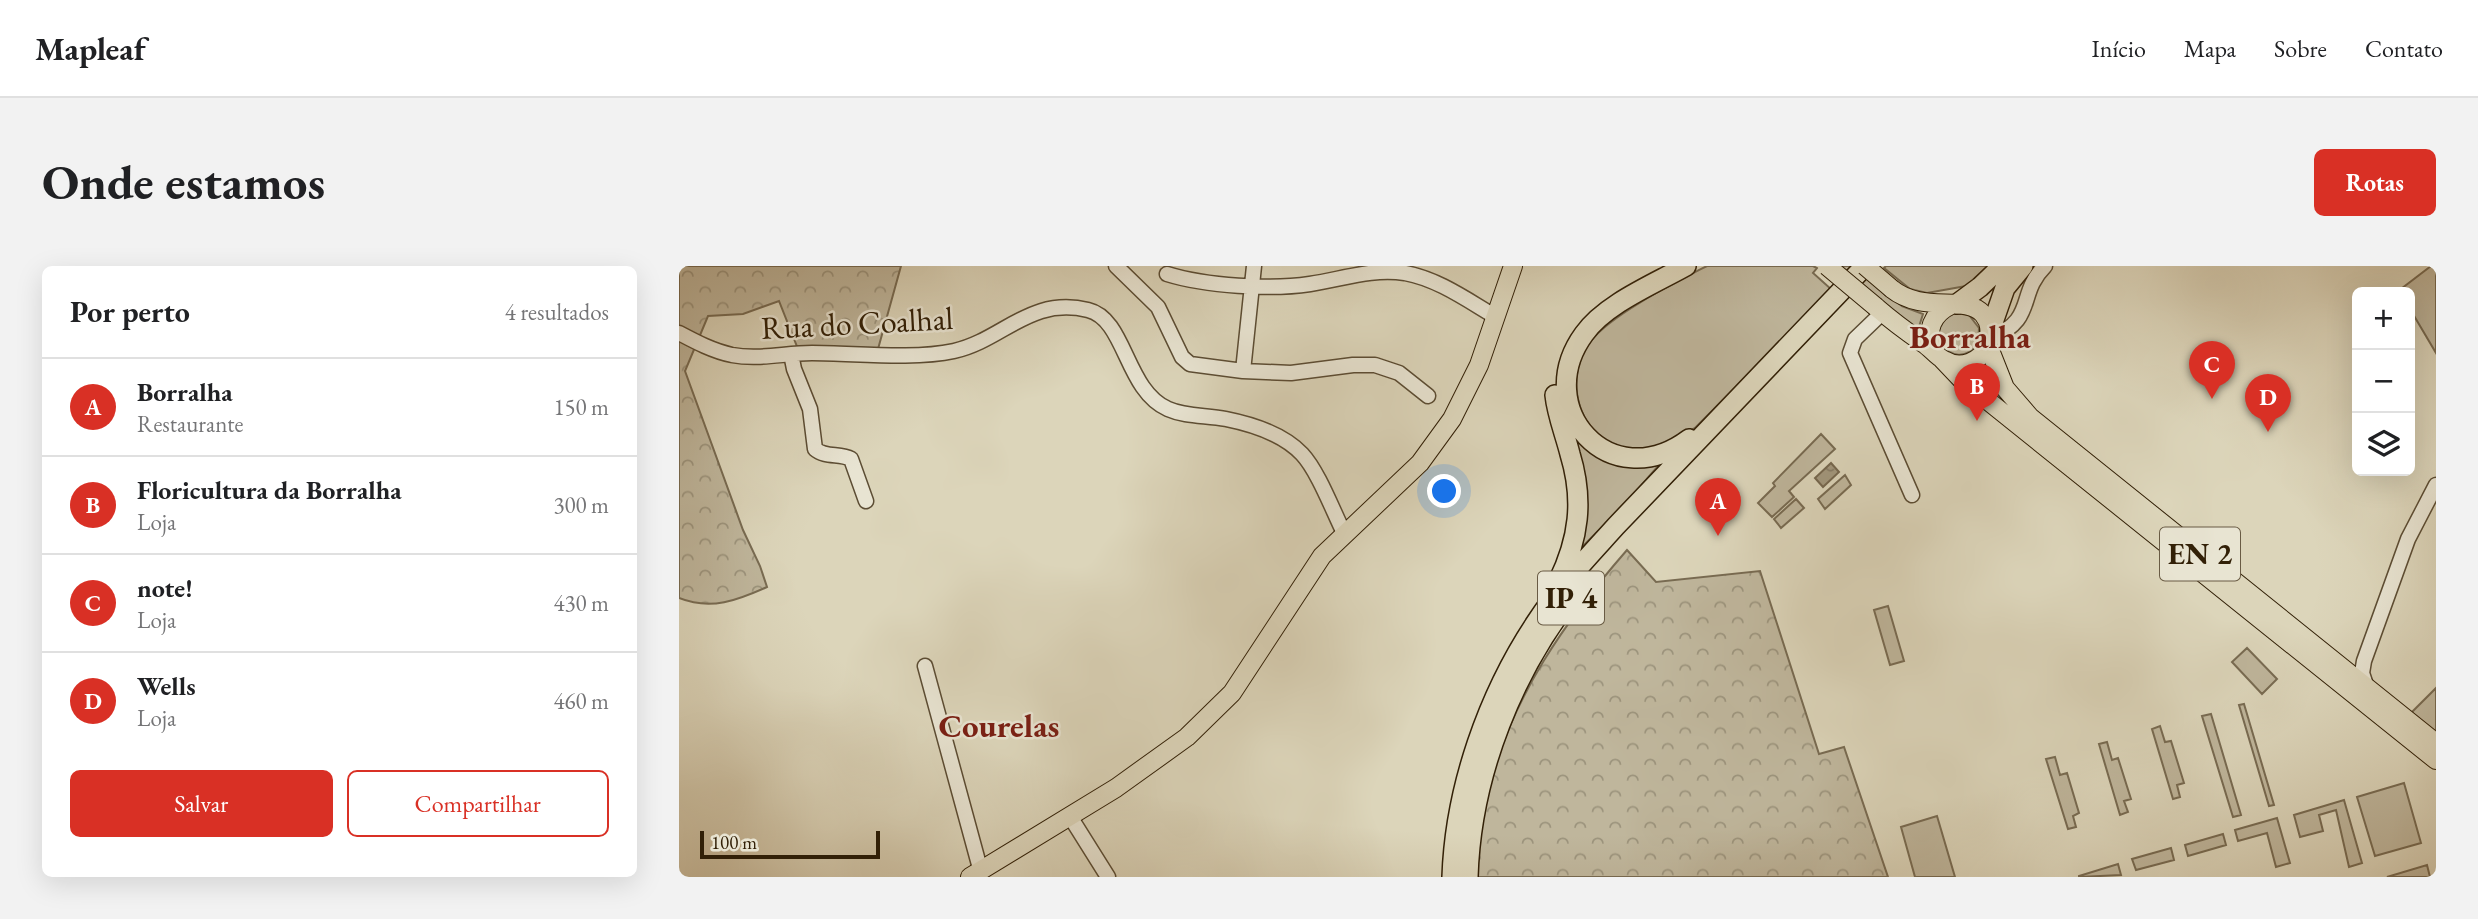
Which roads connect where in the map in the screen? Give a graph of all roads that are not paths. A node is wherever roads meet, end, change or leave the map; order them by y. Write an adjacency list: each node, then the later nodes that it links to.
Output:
1 (1116, 266): 22 (street)
2 (1254, 266): 13 (street)
3 (1513, 266): 17 (main road)
4 (1662, 266): 28 (highway)
5 (1686, 266): 14 (highway)
6 (1827, 266): 16 (main road, EN 2, bridge)
7 (1865, 266): 14 (highway, IP 4); 15 (main road, EN 2, bridge)
8 (1879, 266): 39 (highway, IP 4)
9 (2002, 266): 15 (highway)
10 (2023, 266): 19 (highway)
11 (2045, 266): 19 (street)
12 (1167, 274): 13 (street)
13 (1252, 285): 17 (street); 22 (street)
14 (1837, 296): 28 (highway, IP 4)
15 (1954, 304): 19 (main road, EN 2); 21 (main road)
16 (1879, 310): 21 (main road, EN 2); 25 (street)
17 (1496, 317): 27 (main road)
18 (679, 333): 20 (street, Rua do Coalhal)
19 (1989, 338): 21 (main road); 30 (main road, EN 2)
20 (791, 354): 26 (street); 27 (street, Rua do Coalhal)
21 (1938, 355): 34 (main road, EN 2)
22 (1243, 370): 23 (street)
23 (1428, 396)
24 (2435, 486): 29 (street)
25 (1912, 495)
26 (866, 501)
27 (1344, 533): 35 (main road)
28 (1538, 619): 38 (highway, IP 4)
29 (2371, 642): 30 (street); 32 (street)
30 (2335, 663): 32 (main road, EN 2)
31 (925, 666): 36 (street)
32 (2367, 688): 33 (main road, EN 2)
33 (2436, 743)
34 (2436, 760)
35 (1071, 818): 36 (main road); 37 (street)
36 (975, 874)
37 (1108, 877)
38 (1453, 877)
39 (1468, 877)

